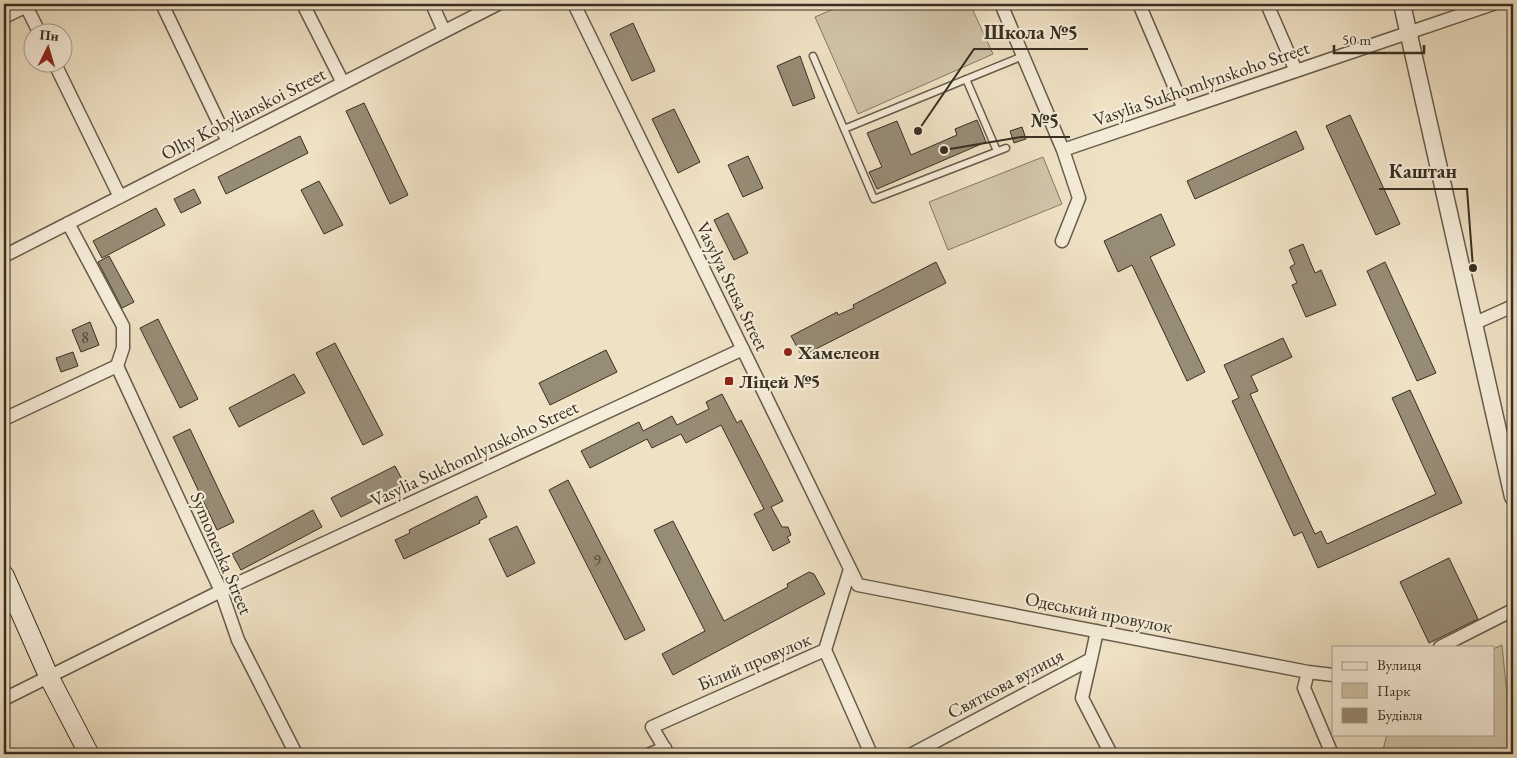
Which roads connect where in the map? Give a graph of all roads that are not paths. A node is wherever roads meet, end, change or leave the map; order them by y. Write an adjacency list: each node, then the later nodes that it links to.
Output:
1 (162, 4): 24 (street)
2 (303, 4): 21 (street)
3 (432, 4): 14 (street)
4 (498, 4): 14 (street, Olhy Kobylianskoi Street)
5 (574, 4): 34 (street, Vasylya Stusa Street)
6 (1000, 4): 17 (street)
7 (1139, 4): 22 (street)
8 (1267, 4): 18 (street)
9 (1402, 4): 15 (street)
10 (1493, 4): 15 (street, Vasylia Sukhomlynskoho Street)
11 (27, 5): 12 (street); 13 (street)
12 (4, 17)
13 (35, 22)
14 (444, 31): 21 (street, Olhy Kobylianskoi Street)
15 (1409, 33): 18 (street, Vasylia Sukhomlynskoho Street); 33 (street)
16 (813, 56): 23 (lane)
17 (1023, 56): 20 (lane); 26 (street)
18 (1296, 71): 22 (street, Vasylia Sukhomlynskoho Street)
19 (59, 72): 28 (street)
20 (966, 79): 23 (lane); 27 (lane)
21 (343, 83): 24 (street, Olhy Kobylianskoi Street)
22 (1184, 109): 26 (street, Vasylia Sukhomlynskoho Street)
23 (844, 129): 27 (lane)
24 (228, 142): 28 (street, Olhy Kobylianskoi Street)
25 (1006, 148): 27 (lane)
26 (1063, 150): 30 (street)
27 (997, 151)
28 (120, 197): 29 (street, Olhy Kobylianskoi Street)
29 (68, 223): 31 (street, Olhy Kobylianskoi Street); 35 (street)
30 (1062, 240)
31 (5, 253)
32 (1513, 306): 33 (street)
33 (1473, 324): 37 (street)
34 (743, 349): 38 (street, Vasylya Stusa Street); 41 (street, Vasylia Sukhomlynskoho Street)
35 (117, 366): 36 (street); 41 (street, Symonenka Street)
36 (4, 419)
37 (1513, 497)
38 (850, 568): 40 (street, Vasylya Stusa Street); 45 (street)
39 (4, 575): 49 (main road)
40 (858, 585): 43 (street, Одеський провулок)
41 (221, 592): 49 (street, Vasylia Sukhomlynskoho Street); 53 (street, Symonenka Street)
42 (1513, 610): 44 (street)
43 (1097, 631): 46 (street, Святкова вулиця); 47 (street, Одеський провулок)
44 (1442, 646)
45 (824, 650): 51 (street, Білий провулок); 55 (street, Білий провулок)
46 (1091, 659): 56 (street, Святкова вулиця); 57 (street)
47 (1308, 672): 48 (street, Одеський провулок); 58 (street)
48 (1332, 675)
49 (49, 677): 50 (street, Vasylia Sukhomlynskoho Street); 52 (main road)
50 (4, 699)
51 (666, 751): 54 (street)
52 (89, 754)
53 (296, 754)
54 (650, 754)
55 (871, 754)
56 (912, 754)
57 (1111, 754)
58 (1332, 754)

